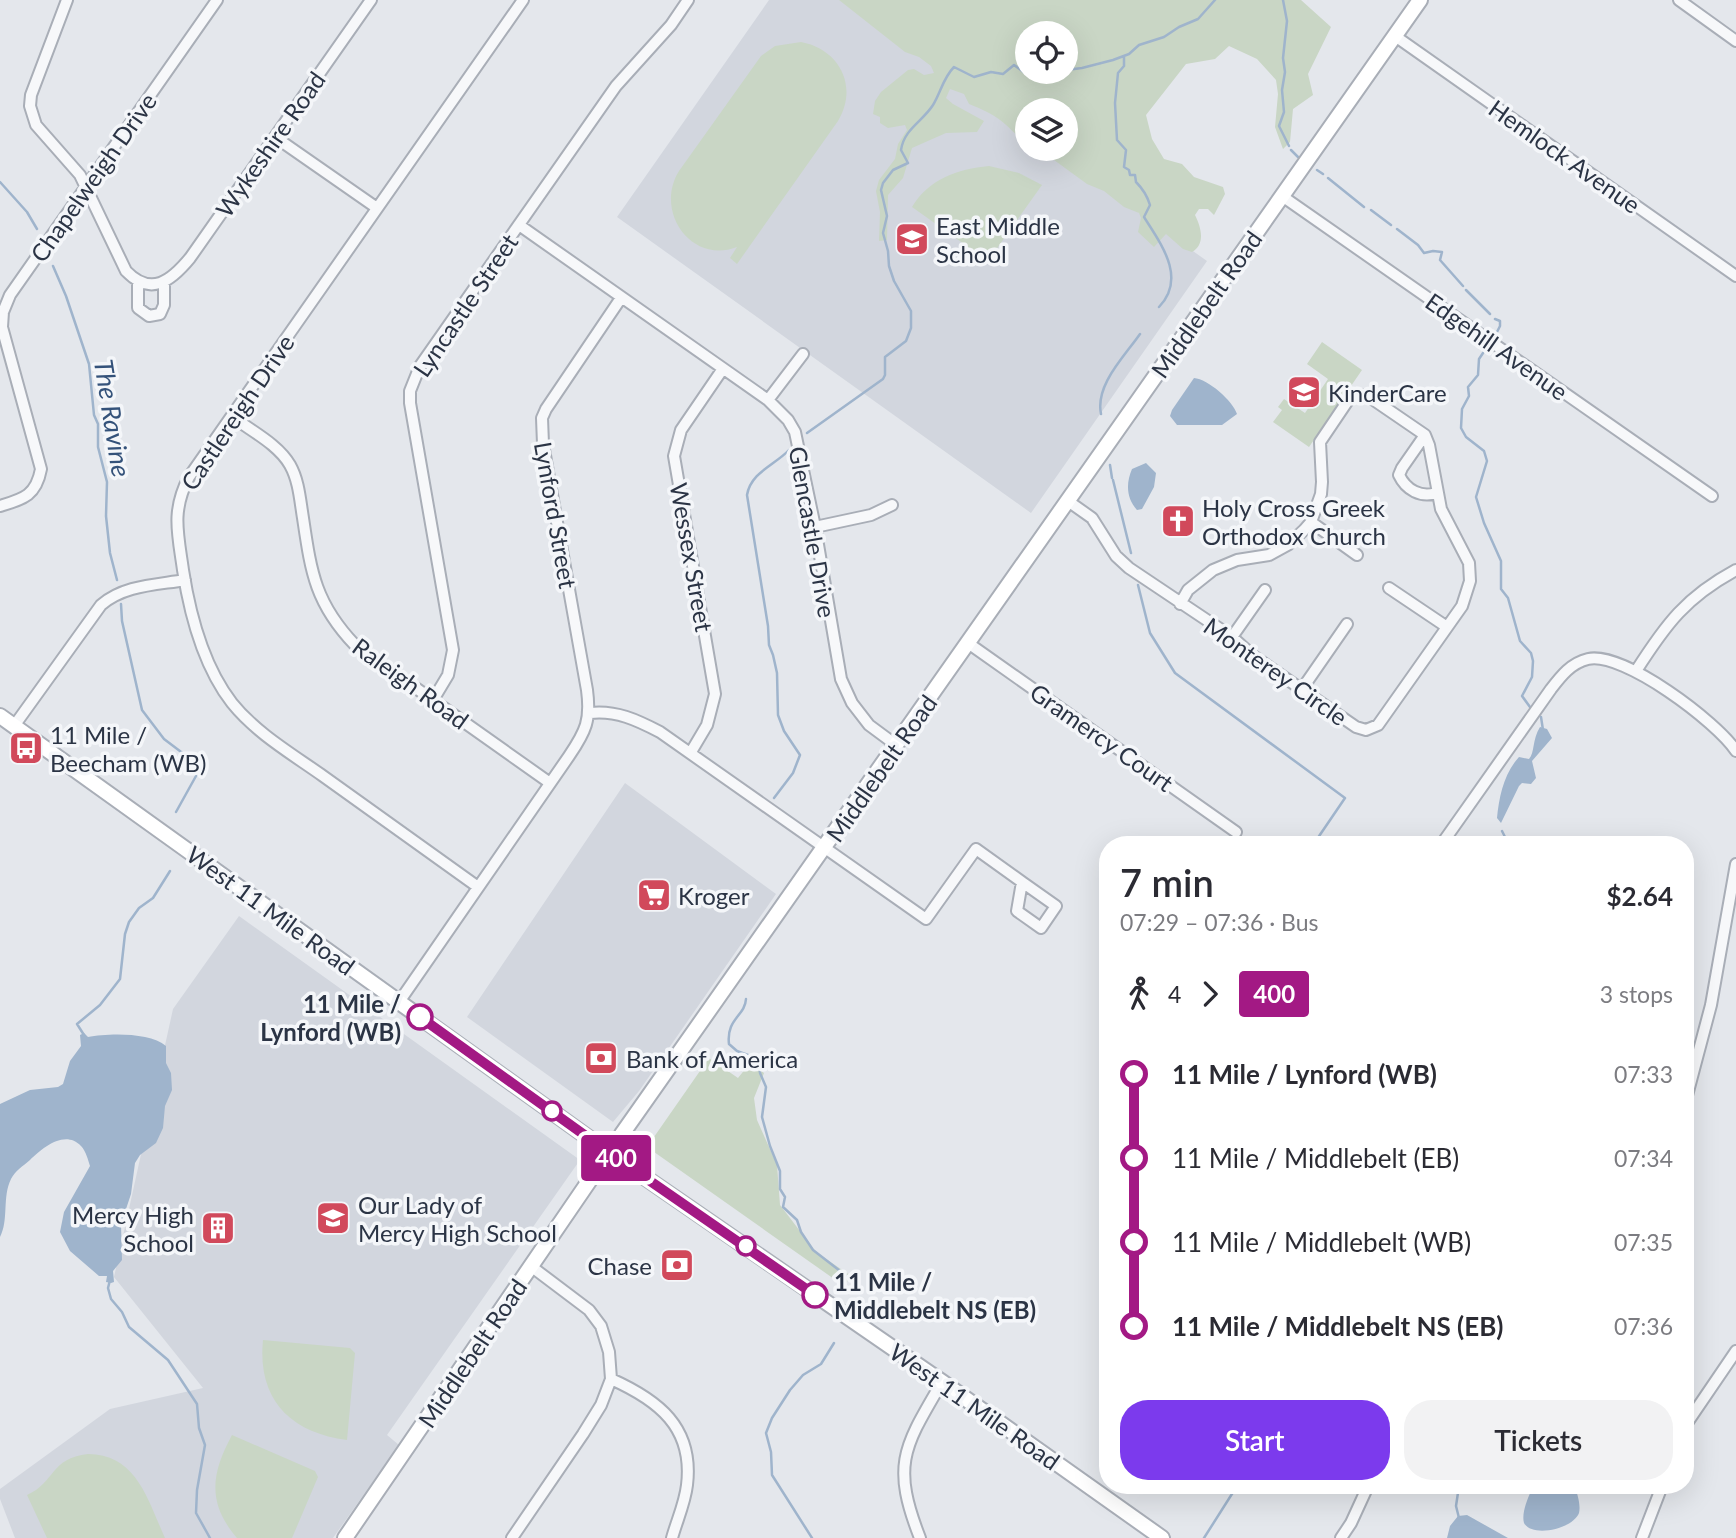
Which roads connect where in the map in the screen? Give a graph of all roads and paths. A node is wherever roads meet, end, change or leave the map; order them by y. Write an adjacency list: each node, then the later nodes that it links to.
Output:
1 (67, 0): 11 (street)
2 (217, 0): 11 (street, Chapelweigh Drive)
3 (370, 0): 10 (street, Wykeshire Road)
4 (523, 0): 13 (street, Castlereigh Drive)
5 (688, 0): 14 (street, Lyncastle Street)
6 (1679, 0): 9 (street)
7 (1416, 1): 8 (street, Middlebelt Road)
8 (1395, 36): 12 (street, Middlebelt Road); 15 (street, Hemlock Avenue)
9 (1736, 41)
10 (275, 137): 13 (street); 17 (street, Wykeshire Road)
11 (87, 187): 16 (street); 28 (street, Chapelweigh Drive)
12 (1282, 196): 25 (street, Edgehill Avenue); 26 (street, Middlebelt Road)
13 (377, 208): 22 (street, Castlereigh Drive)
14 (519, 225): 18 (street, Glencastle Drive); 43 (street, Lyncastle Street)
15 (1736, 276)
16 (138, 281): 17 (street); 17 (street)
17 (164, 282)
18 (621, 298): 20 (street, Glencastle Drive); 44 (street, Lynford Street)
19 (803, 354): 21 (street)
20 (722, 370): 21 (street, Glencastle Drive); 49 (street, Wessex Street)
21 (768, 400): 30 (street, Glencastle Drive)
22 (233, 417): 33 (street, Castlereigh Drive); 43 (street, Raleigh Road)
23 (1425, 435): 24 (street, Monterey Circle); 24 (street); 29 (street, Monterey Circle)
24 (1436, 494): 38 (street, Monterey Circle)
25 (1712, 496)
26 (1068, 501): 36 (street, Monterey Circle); 40 (street, Middlebelt Road)
27 (892, 505): 30 (street)
28 (0, 506)
29 (1311, 522): 31 (street); 36 (street, Monterey Circle)
30 (815, 527): 47 (street, Glencastle Drive)
31 (1357, 555)
32 (1736, 570): 41 (street)
33 (185, 580): 46 (street); 56 (street, Castlereigh Drive)
34 (1389, 588): 38 (street)
35 (1265, 590): 39 (street)
36 (1180, 604): 39 (street, Monterey Circle)
37 (1347, 624): 42 (street)
38 (1447, 627): 42 (street, Monterey Circle)
39 (1232, 637): 42 (street, Monterey Circle)
40 (968, 643): 47 (street, Middlebelt Road); 51 (street, Gramercy Court)
41 (1636, 671): 48 (street); 52 (street)
42 (1301, 689)
43 (433, 700): 50 (street, Raleigh Road)
44 (590, 713): 49 (street); 50 (street)
45 (0, 716): 46 (street, West 11 Mile Road)
46 (14, 726): 57 (street, West 11 Mile Road)
47 (896, 745): 53 (street, Middlebelt Road)
48 (1736, 751)
49 (691, 752): 53 (street)
50 (550, 783): 56 (street)
51 (1236, 832)
52 (1447, 836)
53 (825, 847): 55 (street); 59 (street, Middlebelt Road)
54 (1736, 864): 58 (street)
55 (1022, 882)
56 (478, 887): 57 (street)
57 (399, 1002): 59 (street, West 11 Mile Road)
58 (1694, 1069)
59 (611, 1154): 60 (street, Middlebelt Road); 63 (street, West 11 Mile Road)
60 (532, 1267): 62 (street); 69 (street, Middlebelt Road)
61 (1736, 1352): 64 (street)
62 (611, 1379): 70 (street); 71 (street)
63 (942, 1382): 65 (street, West 11 Mile Road); 72 (street)
64 (1694, 1412)
65 (1099, 1493)
66 (1100, 1494): 73 (street, West 11 Mile Road)
67 (1364, 1494): 74 (street)
68 (1659, 1494): 75 (street)
69 (345, 1538)
70 (512, 1538)
71 (672, 1538)
72 (919, 1538)
73 (1162, 1538)
74 (1341, 1538)
75 (1642, 1538)

